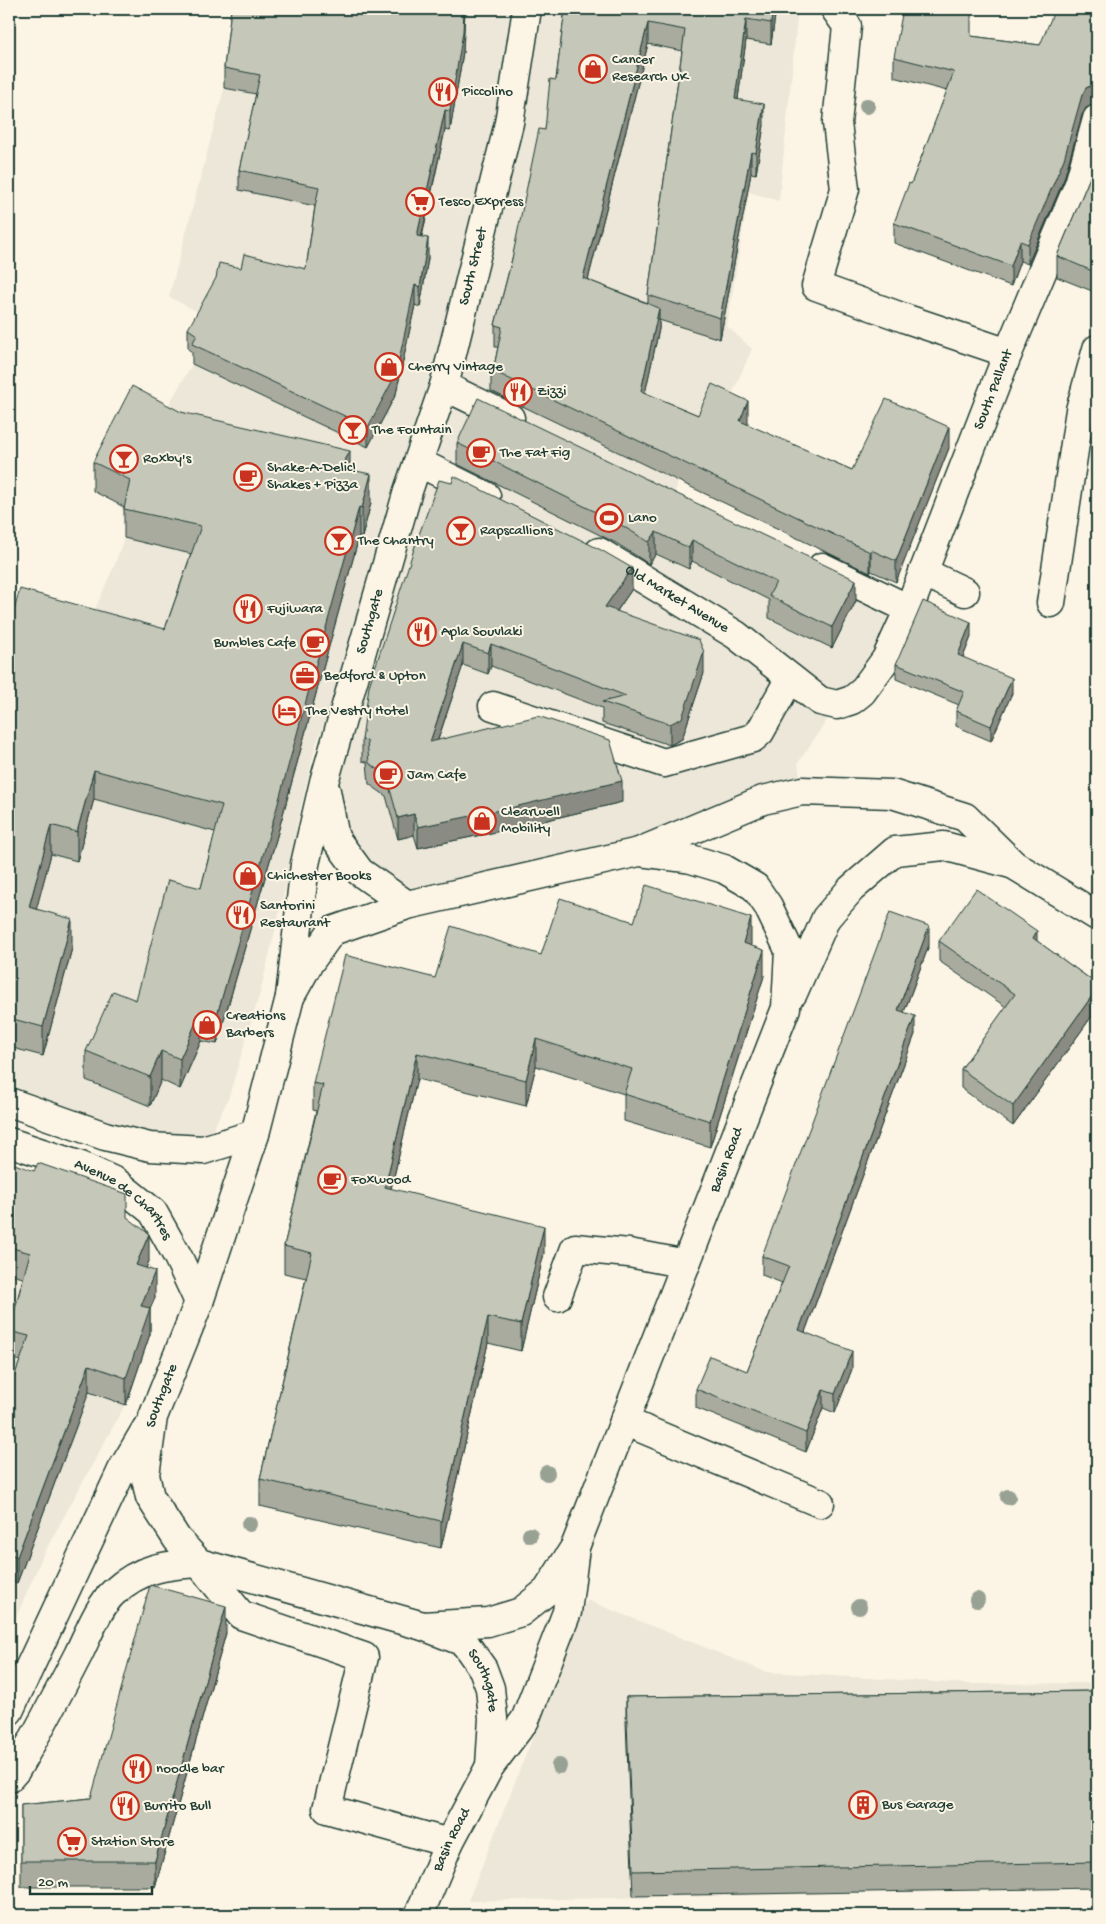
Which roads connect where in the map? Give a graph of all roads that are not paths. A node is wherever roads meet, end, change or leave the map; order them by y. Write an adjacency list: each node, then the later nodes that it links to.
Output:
1 (527, 9): 6 (main road, South Street)
2 (835, 9): 5 (main road)
3 (1097, 119): 5 (main road, South Pallant)
4 (1097, 349): 15 (main road)
5 (1008, 353): 13 (main road, South Pallant)
6 (444, 386): 7 (main road); 8 (main road, South Street)
7 (532, 428)
8 (418, 462): 9 (main road, South Street); 10 (main road)
9 (408, 491): 20 (main road, Southgate)
10 (505, 505)
11 (574, 539): 18 (main road, Old Market Avenue)
12 (804, 558): 16 (main road)
13 (923, 572): 14 (main road); 16 (main road, South Pallant)
14 (965, 592)
15 (1051, 602)
16 (909, 609): 17 (main road, South Pallant)
17 (886, 659): 18 (main road, Old Market Avenue)
18 (790, 678): 19 (main road)
19 (493, 706)
20 (324, 782): 23 (main road, Southgate); 25 (main road, Southgate)
21 (639, 852): 22 (main road); 23 (main road, Southgate); 26 (main road, Basin Road)
22 (1014, 865): 24 (main road); 26 (main road)
23 (407, 905): 25 (main road, Southgate)
24 (1097, 916)
25 (290, 997): 28 (main road, Southgate)
26 (786, 1008): 30 (main road, Basin Road)
27 (9, 1102): 28 (main road)
28 (255, 1134): 32 (main road, Southgate)
29 (9, 1142): 32 (main road, Avenue de Chartres)
30 (686, 1264): 31 (main road); 34 (main road, Basin Road)
31 (557, 1297)
32 (199, 1302): 33 (main road, Southgate)
33 (154, 1417): 37 (main road, Southgate); 39 (main road)
34 (624, 1420): 35 (main road); 36 (main road, Basin Road)
35 (820, 1503)
36 (575, 1547): 38 (main road, Southgate); 40 (main road, Basin Road)
37 (199, 1563): 38 (main road, Southgate); 41 (main road); 42 (main road)
38 (423, 1626): 40 (main road, Southgate)
39 (9, 1710)
40 (490, 1766): 42 (main road, Basin Road)
41 (9, 1778)
42 (449, 1843): 43 (main road, Basin Road)
43 (419, 1915)

